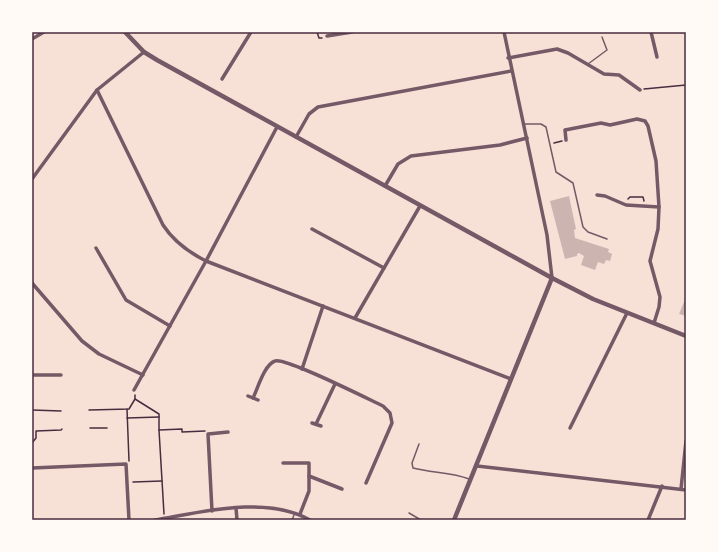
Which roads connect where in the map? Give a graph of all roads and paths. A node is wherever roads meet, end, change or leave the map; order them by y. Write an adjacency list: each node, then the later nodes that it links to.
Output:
1 (44, 32): 10 (street)
2 (125, 32): 11 (street)
3 (251, 32): 16 (street)
4 (317, 32): 8 (path)
5 (352, 32): 8 (street)
6 (504, 32): 13 (street)
7 (651, 32): 12 (street)
8 (328, 36)
9 (602, 38): 14 (lane)
10 (32, 39)
11 (144, 52): 18 (street); 21 (street)
12 (657, 57)
13 (508, 58): 14 (street); 15 (street)
14 (587, 64): 19 (street)
15 (511, 72): 20 (street); 22 (street)
16 (222, 79)
17 (686, 85): 19 (path)
18 (98, 90): 26 (street); 34 (street)
19 (640, 90)
20 (524, 124): 23 (street); 25 (lane)
21 (278, 127): 22 (street); 34 (street)
22 (296, 136): 27 (street)
23 (527, 138): 27 (street); 36 (street)
24 (566, 140): 25 (path); 30 (street)
25 (550, 144): 32 (lane)
26 (32, 180)
27 (385, 186): 29 (street)
28 (597, 195): 30 (street)
29 (420, 206): 35 (street); 36 (street)
30 (659, 207): 41 (street)
31 (312, 229): 35 (street)
32 (607, 239)
33 (96, 248): 42 (street)
34 (206, 261): 38 (street); 42 (street)
35 (384, 268): 40 (street)
36 (552, 278): 39 (street); 48 (street)
37 (32, 284): 47 (street)
38 (324, 306): 40 (street); 44 (street)
39 (627, 313): 41 (street); 66 (street)
40 (356, 318): 48 (street)
41 (654, 323): 43 (street)
42 (170, 326): 47 (street)
43 (686, 336)
44 (302, 369): 49 (street); 52 (street)
45 (32, 375): 46 (street)
46 (61, 375)
47 (143, 375): 50 (street)
48 (510, 379): 78 (street)
49 (335, 384): 62 (street); 80 (street)
50 (134, 390): 53 (path)
51 (248, 396): 52 (street)
52 (253, 398): 54 (street)
53 (135, 399): 55 (path); 59 (path)
54 (258, 400)
55 (127, 409): 57 (path); 60 (path)
56 (32, 410): 58 (path)
57 (89, 410)
58 (61, 411)
59 (159, 417): 60 (path); 68 (path)
60 (127, 418): 77 (path)
61 (312, 423): 62 (street)
62 (316, 424): 63 (street)
63 (321, 426)
64 (90, 428): 65 (path)
65 (107, 428)
66 (570, 428)
67 (62, 429): 70 (path)
68 (159, 430): 72 (path); 83 (path)
69 (32, 431): 70 (path)
70 (36, 431): 74 (path)
71 (228, 432): 72 (street)
72 (208, 434): 92 (street)
73 (686, 441): 89 (street)
74 (32, 443)
75 (419, 444): 84 (lane)
76 (283, 463): 82 (street)
77 (126, 464): 79 (street); 85 (street)
78 (477, 466): 84 (street); 87 (street)
79 (32, 468)
80 (370, 473): 81 (street); 86 (street)
81 (375, 475)
82 (309, 476): 88 (street); 95 (street)
83 (162, 480): 85 (path); 96 (path)
84 (471, 480): 103 (street)
85 (127, 482): 97 (street)
86 (366, 483)
87 (662, 486): 89 (street); 104 (street)
88 (342, 489)
89 (681, 489): 90 (street)
90 (686, 490)
91 (236, 508): 92 (street); 93 (street); 99 (street)
92 (212, 511): 96 (street)
93 (295, 513): 95 (street); 100 (lane)
94 (409, 513): 102 (lane)
95 (300, 514): 101 (street)
96 (163, 519): 98 (street)
97 (129, 520)
98 (155, 520)
99 (237, 520)
100 (292, 520)
101 (310, 520)
102 (421, 520)
103 (454, 520)
104 (648, 520)

